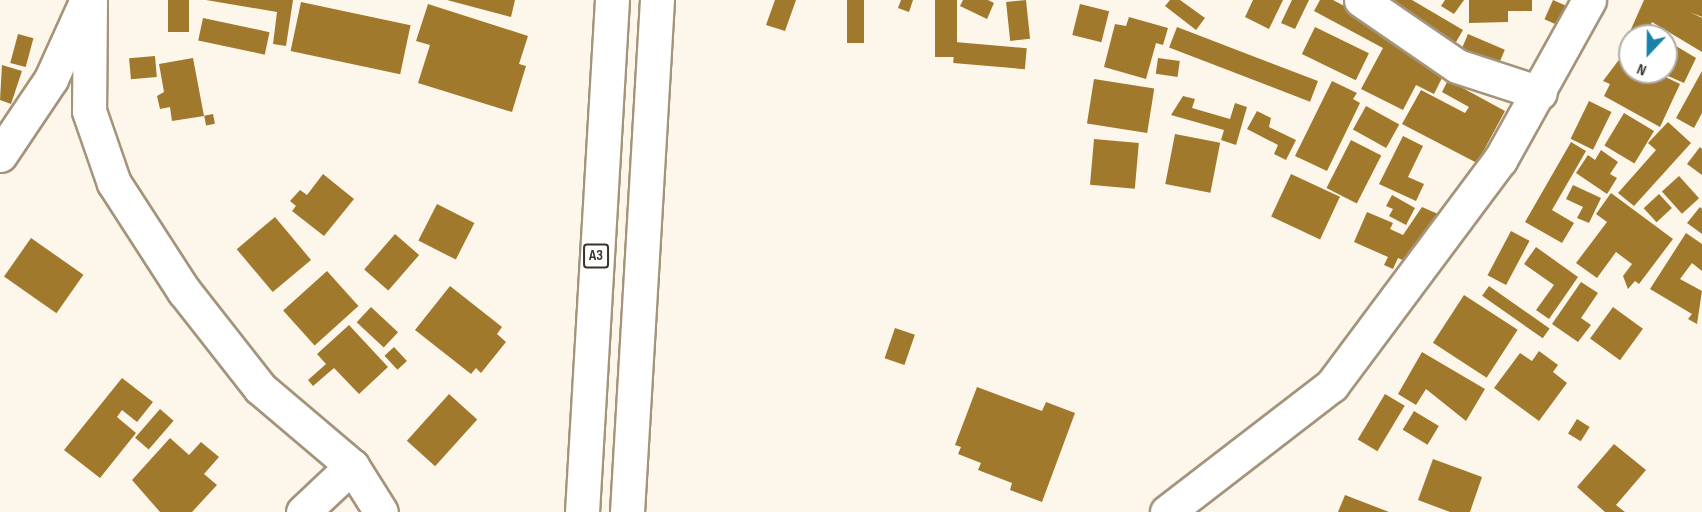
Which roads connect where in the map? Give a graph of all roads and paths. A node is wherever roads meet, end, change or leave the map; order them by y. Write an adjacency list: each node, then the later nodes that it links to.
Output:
1 (88, 0): 7 (main road); 8 (main road)
2 (612, 0): 11 (main road, A3)
3 (657, 0): 12 (main road)
4 (1361, 0): 6 (main road)
5 (1589, 0): 6 (main road)
6 (1539, 93): 13 (main road)
7 (4, 138)
8 (352, 466): 9 (main road); 10 (main road)
9 (303, 512)
10 (381, 512)
11 (582, 512)
12 (627, 512)
13 (1167, 512)

